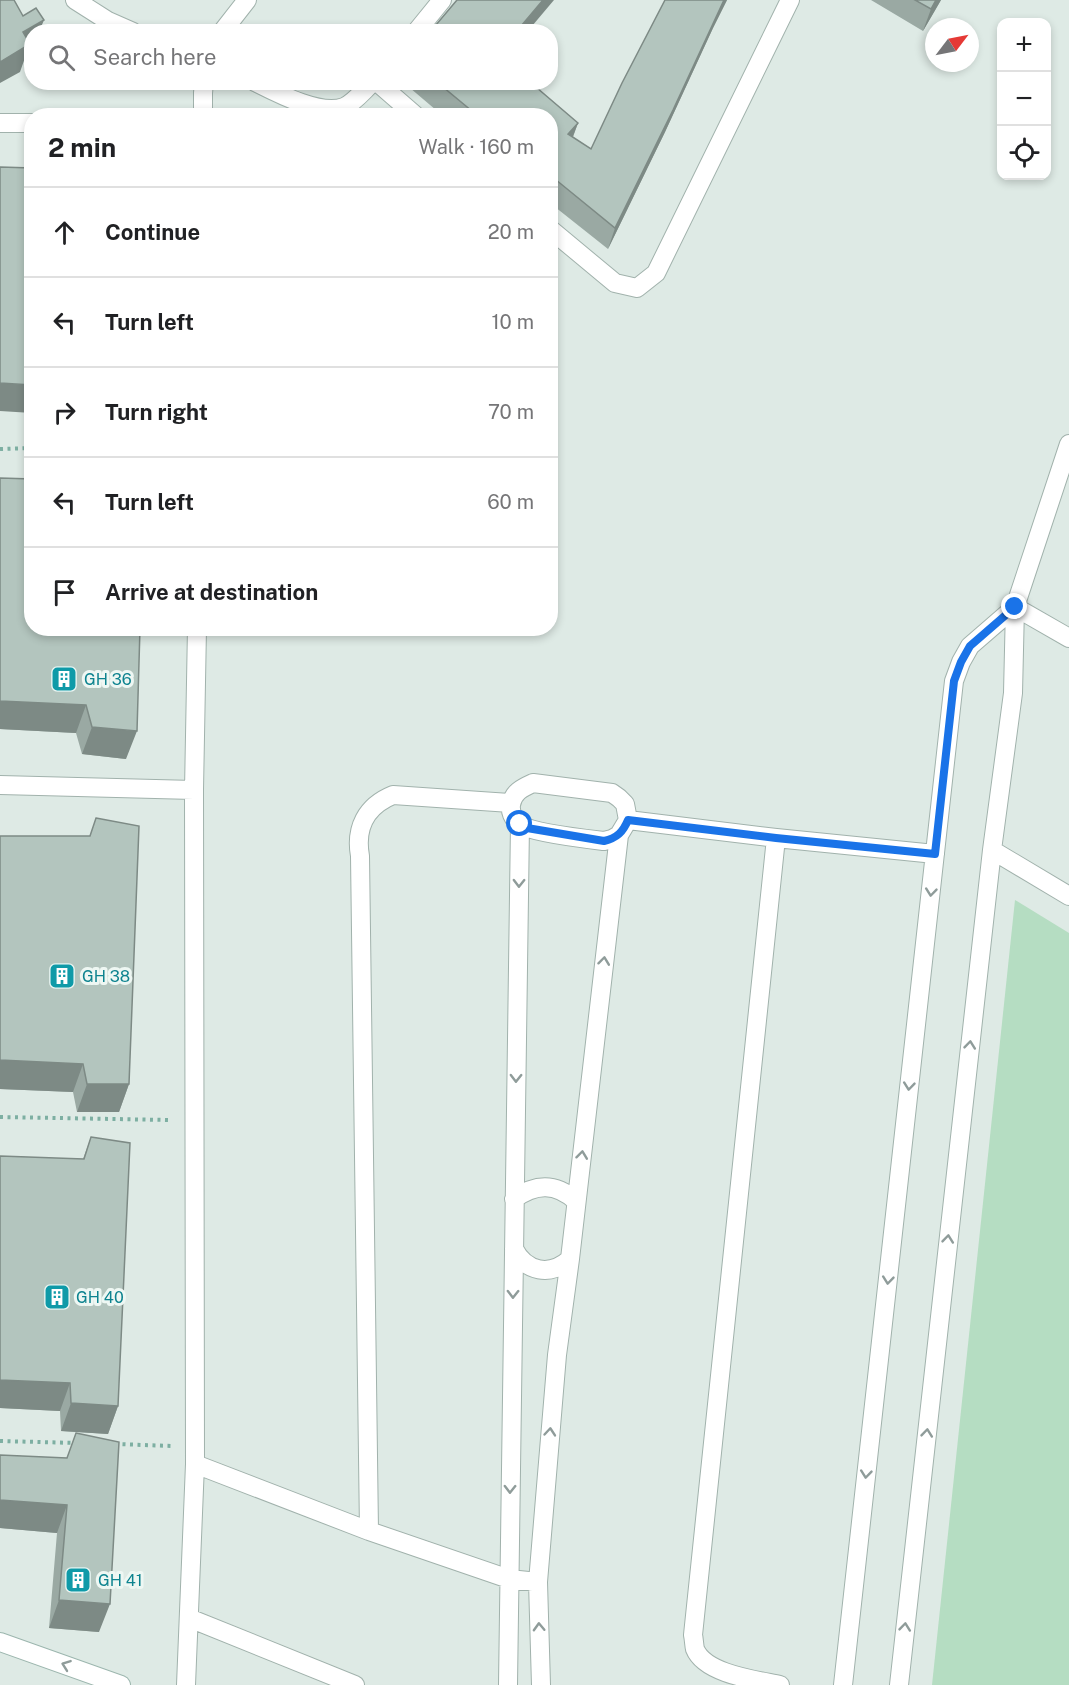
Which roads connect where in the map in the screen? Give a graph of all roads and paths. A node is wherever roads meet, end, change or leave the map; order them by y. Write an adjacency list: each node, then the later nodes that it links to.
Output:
1 (75, 0): 5 (street)
2 (247, 0): 6 (street)
3 (442, 0): 7 (street)
4 (790, 0): 18 (street)
5 (115, 24)
6 (228, 24)
7 (422, 24)
8 (203, 90): 12 (street)
9 (272, 90): 13 (street)
10 (365, 90): 14 (street)
11 (385, 90): 15 (street)
12 (203, 108)
13 (320, 108)
14 (330, 108)
15 (406, 108)
16 (0, 123): 17 (street)
17 (24, 123)
18 (558, 236)
19 (1069, 444): 22 (street)
20 (24, 448): 21 (path)
21 (0, 449)
22 (1015, 607): 24 (street); 31 (street); 32 (street)
23 (197, 636): 26 (street)
24 (1069, 638)
25 (0, 785): 26 (street)
26 (194, 790): 35 (street)
27 (511, 803): 28 (street); 29 (street); 44 (street)
28 (520, 824): 29 (street); 36 (street, one-way to 36)
29 (623, 827): 30 (street); 37 (street, one-way to 29)
30 (776, 838): 32 (street); 54 (street)
31 (992, 850): 33 (street); 56 (street, one-way to 31)
32 (935, 854): 55 (street, one-way to 55)
33 (1069, 896)
34 (0, 1117): 35 (path)
35 (195, 1121): 43 (street)
36 (514, 1199): 37 (street); 38 (street)
37 (576, 1201): 39 (street)
38 (514, 1249): 39 (street); 45 (street, one-way to 45)
39 (570, 1259): 46 (street, one-way to 39)
40 (0, 1441): 41 (path)
41 (80, 1443)
42 (103, 1444): 43 (path)
43 (195, 1456): 44 (street); 47 (street)
44 (369, 1531): 45 (street)
45 (509, 1579): 46 (street); 52 (street)
46 (538, 1582): 53 (street, one-way to 46)
47 (189, 1618): 50 (street); 51 (street)
48 (0, 1642): 49 (street, one-way to 48)
49 (121, 1685)
50 (186, 1685)
51 (355, 1685)
52 (508, 1685)
53 (541, 1685)
54 (780, 1685)
55 (843, 1685)
56 (899, 1685)

